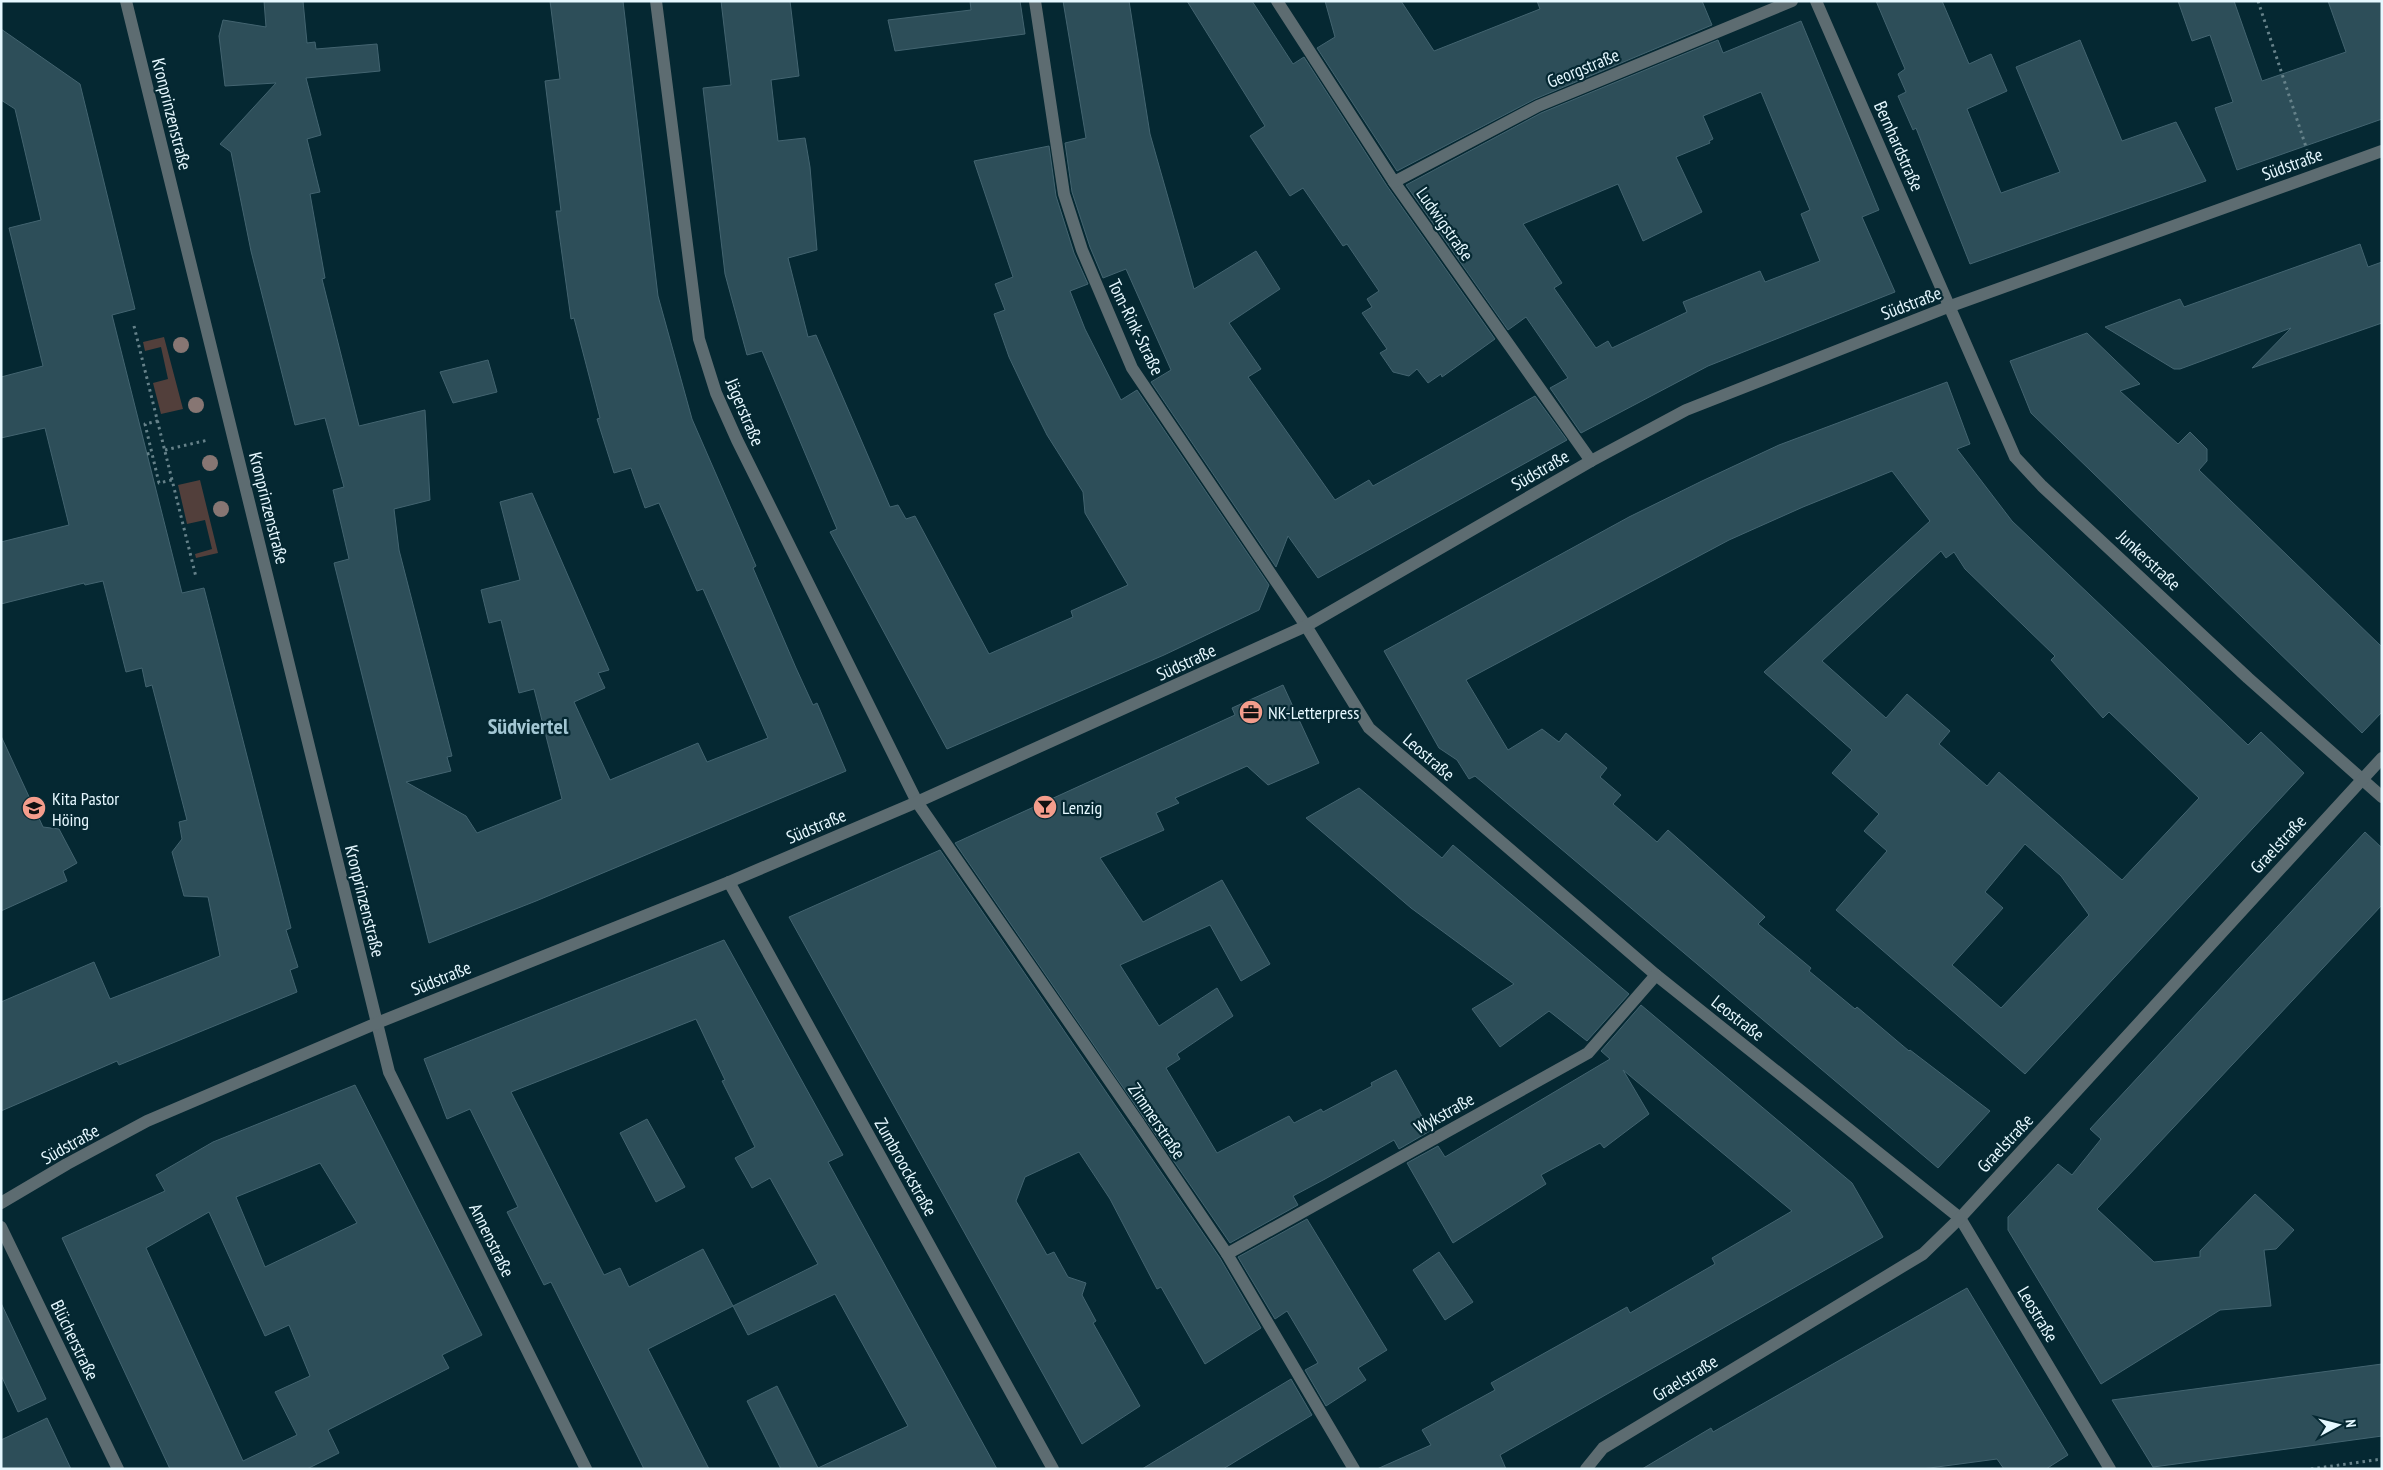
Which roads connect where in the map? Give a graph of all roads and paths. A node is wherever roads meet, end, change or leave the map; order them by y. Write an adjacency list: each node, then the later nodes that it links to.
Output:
1 (126, 1): 14 (street, Kronprinzenstraße)
2 (656, 1): 25 (street, Jägerstraße)
3 (1035, 1): 21 (street, Tom-Rink-Straße)
4 (1277, 1): 10 (street, Ludwigstraße)
5 (1792, 1): 10 (street, Georgstraße)
6 (1816, 1): 11 (street, Bernhardstraße)
7 (2258, 1): 9 (path)
8 (2382, 151): 9 (street, Südstraße)
9 (2315, 175): 11 (street, Südstraße)
10 (1394, 182): 18 (street, Ludwigstraße)
11 (1948, 307): 18 (street, Südstraße); 23 (street, Junkerstraße)
12 (134, 326): 13 (path)
13 (158, 421): 15 (path); 16 (path)
14 (232, 434): 15 (path); 28 (street, Kronprinzenstraße)
15 (165, 450): 19 (path)
16 (152, 453): 17 (path); 19 (path)
17 (147, 454)
18 (1591, 461): 21 (street, Südstraße)
19 (172, 480): 20 (path)
20 (196, 577)
21 (1306, 626): 25 (street, Südstraße); 27 (street, Leostraße)
22 (2382, 758): 23 (street, Graelstraße)
23 (2363, 778): 24 (street, Junkerstraße); 30 (street, Graelstraße)
24 (2382, 797)
25 (916, 802): 26 (street, Südstraße); 32 (street, Zimmerstraße)
26 (729, 882): 28 (street, Südstraße); 36 (street, Zumbroockstraße)
27 (1656, 975): 30 (street, Leostraße); 32 (street, Wykstraße)
28 (377, 1023): 29 (street, Südstraße); 35 (street, Annenstraße)
29 (1, 1203)
30 (1960, 1218): 38 (street, Graelstraße); 39 (street, Leostraße)
31 (1, 1227): 34 (street, Blücherstraße)
32 (1227, 1254): 37 (street, Zimmerstraße)
33 (2382, 1459): 40 (path)
34 (118, 1469)
35 (586, 1469)
36 (1053, 1469)
37 (1354, 1469)
38 (1586, 1469)
39 (2110, 1469)
40 (2311, 1469)

